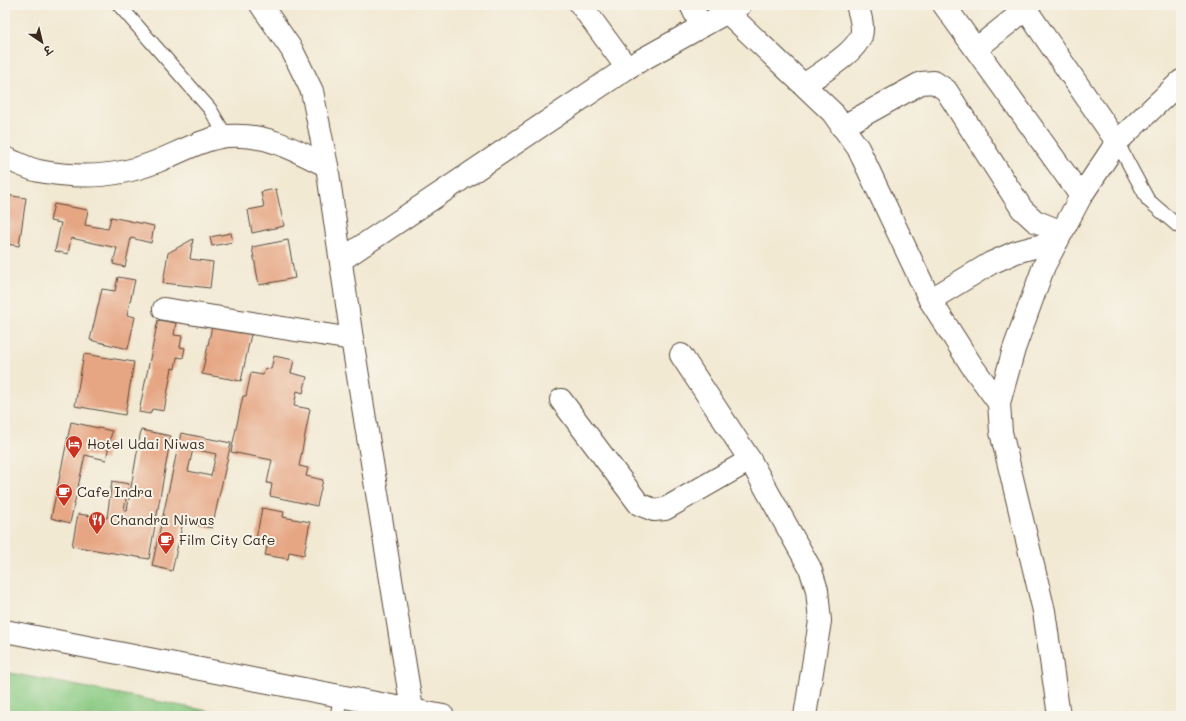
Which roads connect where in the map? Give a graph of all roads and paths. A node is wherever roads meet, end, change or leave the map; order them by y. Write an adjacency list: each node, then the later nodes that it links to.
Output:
1 (119, 5): 15 (lane)
2 (260, 5): 18 (street)
3 (581, 5): 11 (street)
4 (691, 5): 9 (street)
5 (857, 5): 13 (street)
6 (944, 5): 10 (street)
7 (1024, 7): 10 (street); 16 (street)
8 (734, 9): 9 (street); 13 (street)
9 (701, 26): 11 (street)
10 (976, 49): 19 (street)
11 (627, 68): 22 (street)
12 (1181, 81): 16 (street)
13 (804, 85): 14 (street)
14 (842, 127): 21 (street); 23 (street)
15 (226, 136): 17 (street); 18 (street)
16 (1117, 142): 19 (street); 20 (lane)
17 (5, 158)
18 (327, 166): 22 (street)
19 (1081, 196): 21 (street)
20 (1181, 226)
21 (1060, 237): 23 (street); 28 (street)
22 (341, 260): 25 (street)
23 (930, 300): 28 (street)
24 (164, 309): 25 (street)
25 (352, 339): 32 (street)
26 (681, 354): 29 (street)
27 (561, 400): 29 (street)
28 (999, 403): 36 (street)
29 (750, 460): 35 (street)
30 (5, 631): 31 (street)
31 (342, 695): 32 (street); 33 (lane)
32 (412, 709): 34 (street)
33 (337, 716)
34 (443, 716)
35 (805, 716)
36 (1059, 716)

